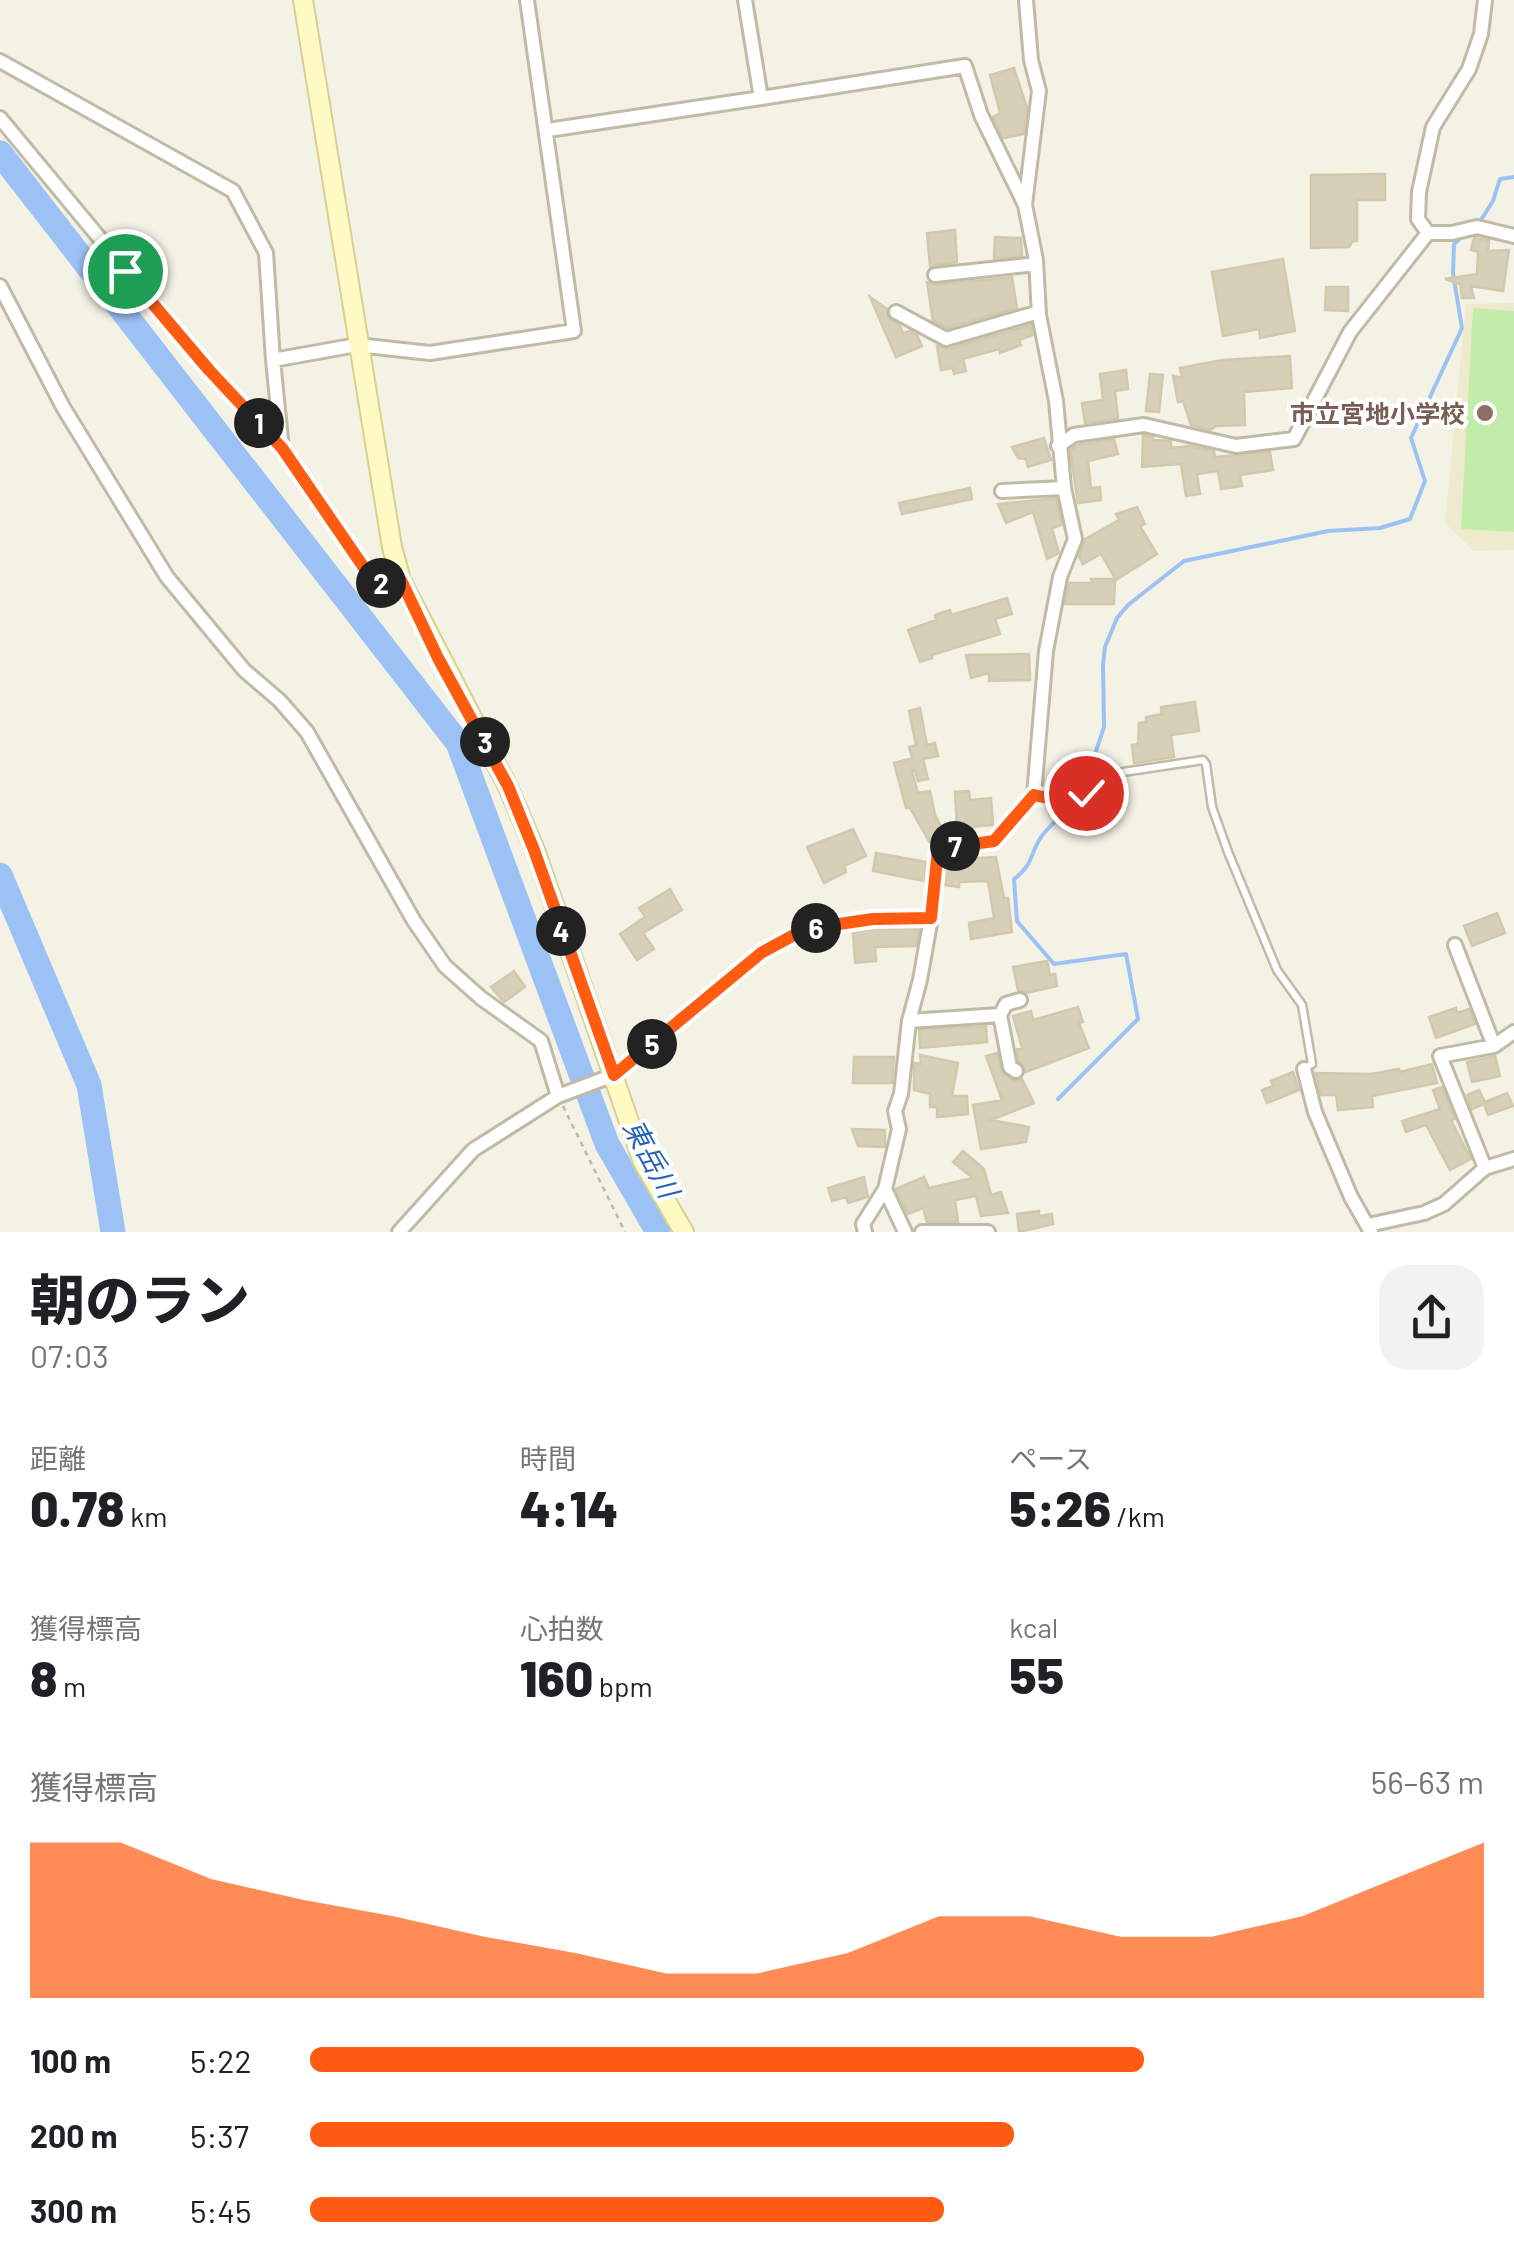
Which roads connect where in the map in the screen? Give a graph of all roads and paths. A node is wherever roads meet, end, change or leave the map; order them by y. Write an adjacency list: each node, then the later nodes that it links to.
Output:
1 (303, 0): 20 (street)
2 (527, 0): 9 (street)
3 (746, 0): 7 (street)
4 (1026, 0): 10 (street)
5 (1485, 0): 11 (street)
6 (0, 61): 21 (street)
7 (760, 98): 9 (street); 10 (street)
8 (0, 118): 23 (street)
9 (548, 130): 20 (street)
10 (1025, 205): 13 (street)
11 (1428, 234): 12 (street); 22 (street)
12 (1514, 236)
13 (1036, 264): 14 (street); 17 (street)
14 (935, 275)
15 (0, 286): 38 (street)
16 (896, 312): 18 (street)
17 (1039, 312): 18 (street); 22 (street)
18 (946, 339): 19 (street)
19 (930, 342)
20 (358, 345): 21 (street); 26 (street)
21 (273, 360): 23 (street)
22 (1058, 446): 24 (street)
23 (282, 448): 26 (street)
24 (1064, 488): 25 (street); 27 (street)
25 (1002, 491)
26 (401, 580): 37 (street)
27 (1034, 795): 28 (street); 35 (lane)
28 (931, 918): 32 (street); 37 (street)
29 (1455, 946): 34 (street)
30 (1020, 1000): 31 (street)
31 (1000, 1015): 32 (street); 36 (street)
32 (909, 1020): 41 (street)
33 (1514, 1032): 34 (street)
34 (1494, 1046): 40 (street)
35 (1304, 1069): 42 (street)
36 (1016, 1071)
37 (614, 1075): 38 (street); 45 (street)
38 (558, 1096): 43 (street); 44 (path)
39 (1514, 1159): 40 (street)
40 (1485, 1168): 42 (street)
41 (885, 1189): 46 (street); 47 (street)
42 (1369, 1229)
43 (400, 1232)
44 (624, 1232)
45 (684, 1232)
46 (865, 1232)
47 (905, 1232)
48 (922, 1232): 49 (street)
49 (988, 1232)

